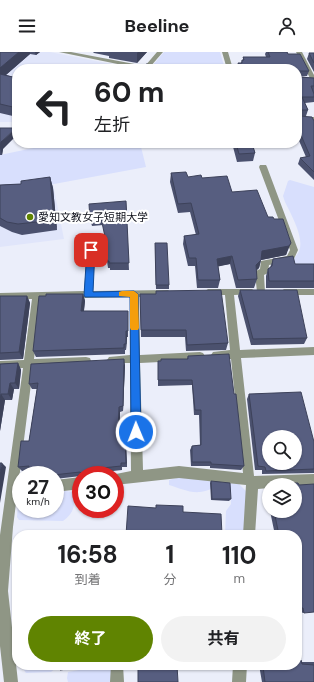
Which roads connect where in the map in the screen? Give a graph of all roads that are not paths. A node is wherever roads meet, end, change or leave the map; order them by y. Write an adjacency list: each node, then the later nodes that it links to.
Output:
1 (62, 52): 6 (street)
2 (105, 52): 6 (street)
3 (160, 52): 8 (street)
4 (225, 52): 9 (street)
5 (299, 52): 10 (street)
6 (98, 59): 7 (street)
7 (123, 64)
8 (152, 64)
9 (229, 64)
10 (312, 80)
11 (302, 119): 12 (street)
12 (314, 119)
13 (263, 167): 17 (street)
14 (91, 250): 21 (street)
15 (197, 292): 16 (street)
16 (229, 292): 17 (street); 25 (street)
17 (268, 292): 18 (street)
18 (314, 292)
19 (173, 293): 20 (street)
20 (134, 294): 21 (street); 26 (street)
21 (88, 295): 23 (street)
22 (0, 296): 23 (street)
23 (36, 296): 27 (street)
24 (314, 351): 25 (street)
25 (236, 354): 26 (street); 33 (street)
26 (135, 359): 27 (street); 30 (street)
27 (28, 363): 28 (street); 29 (street)
28 (0, 365)
29 (18, 466)
30 (136, 477): 31 (street); 33 (street)
31 (124, 478)
32 (314, 480): 33 (street)
33 (251, 481): 36 (street)
34 (12, 502): 35 (street)
35 (3, 528): 39 (street)
36 (249, 530)
37 (117, 670): 40 (street)
38 (240, 670): 41 (street)
39 (11, 682)
40 (117, 682)
41 (239, 682)

